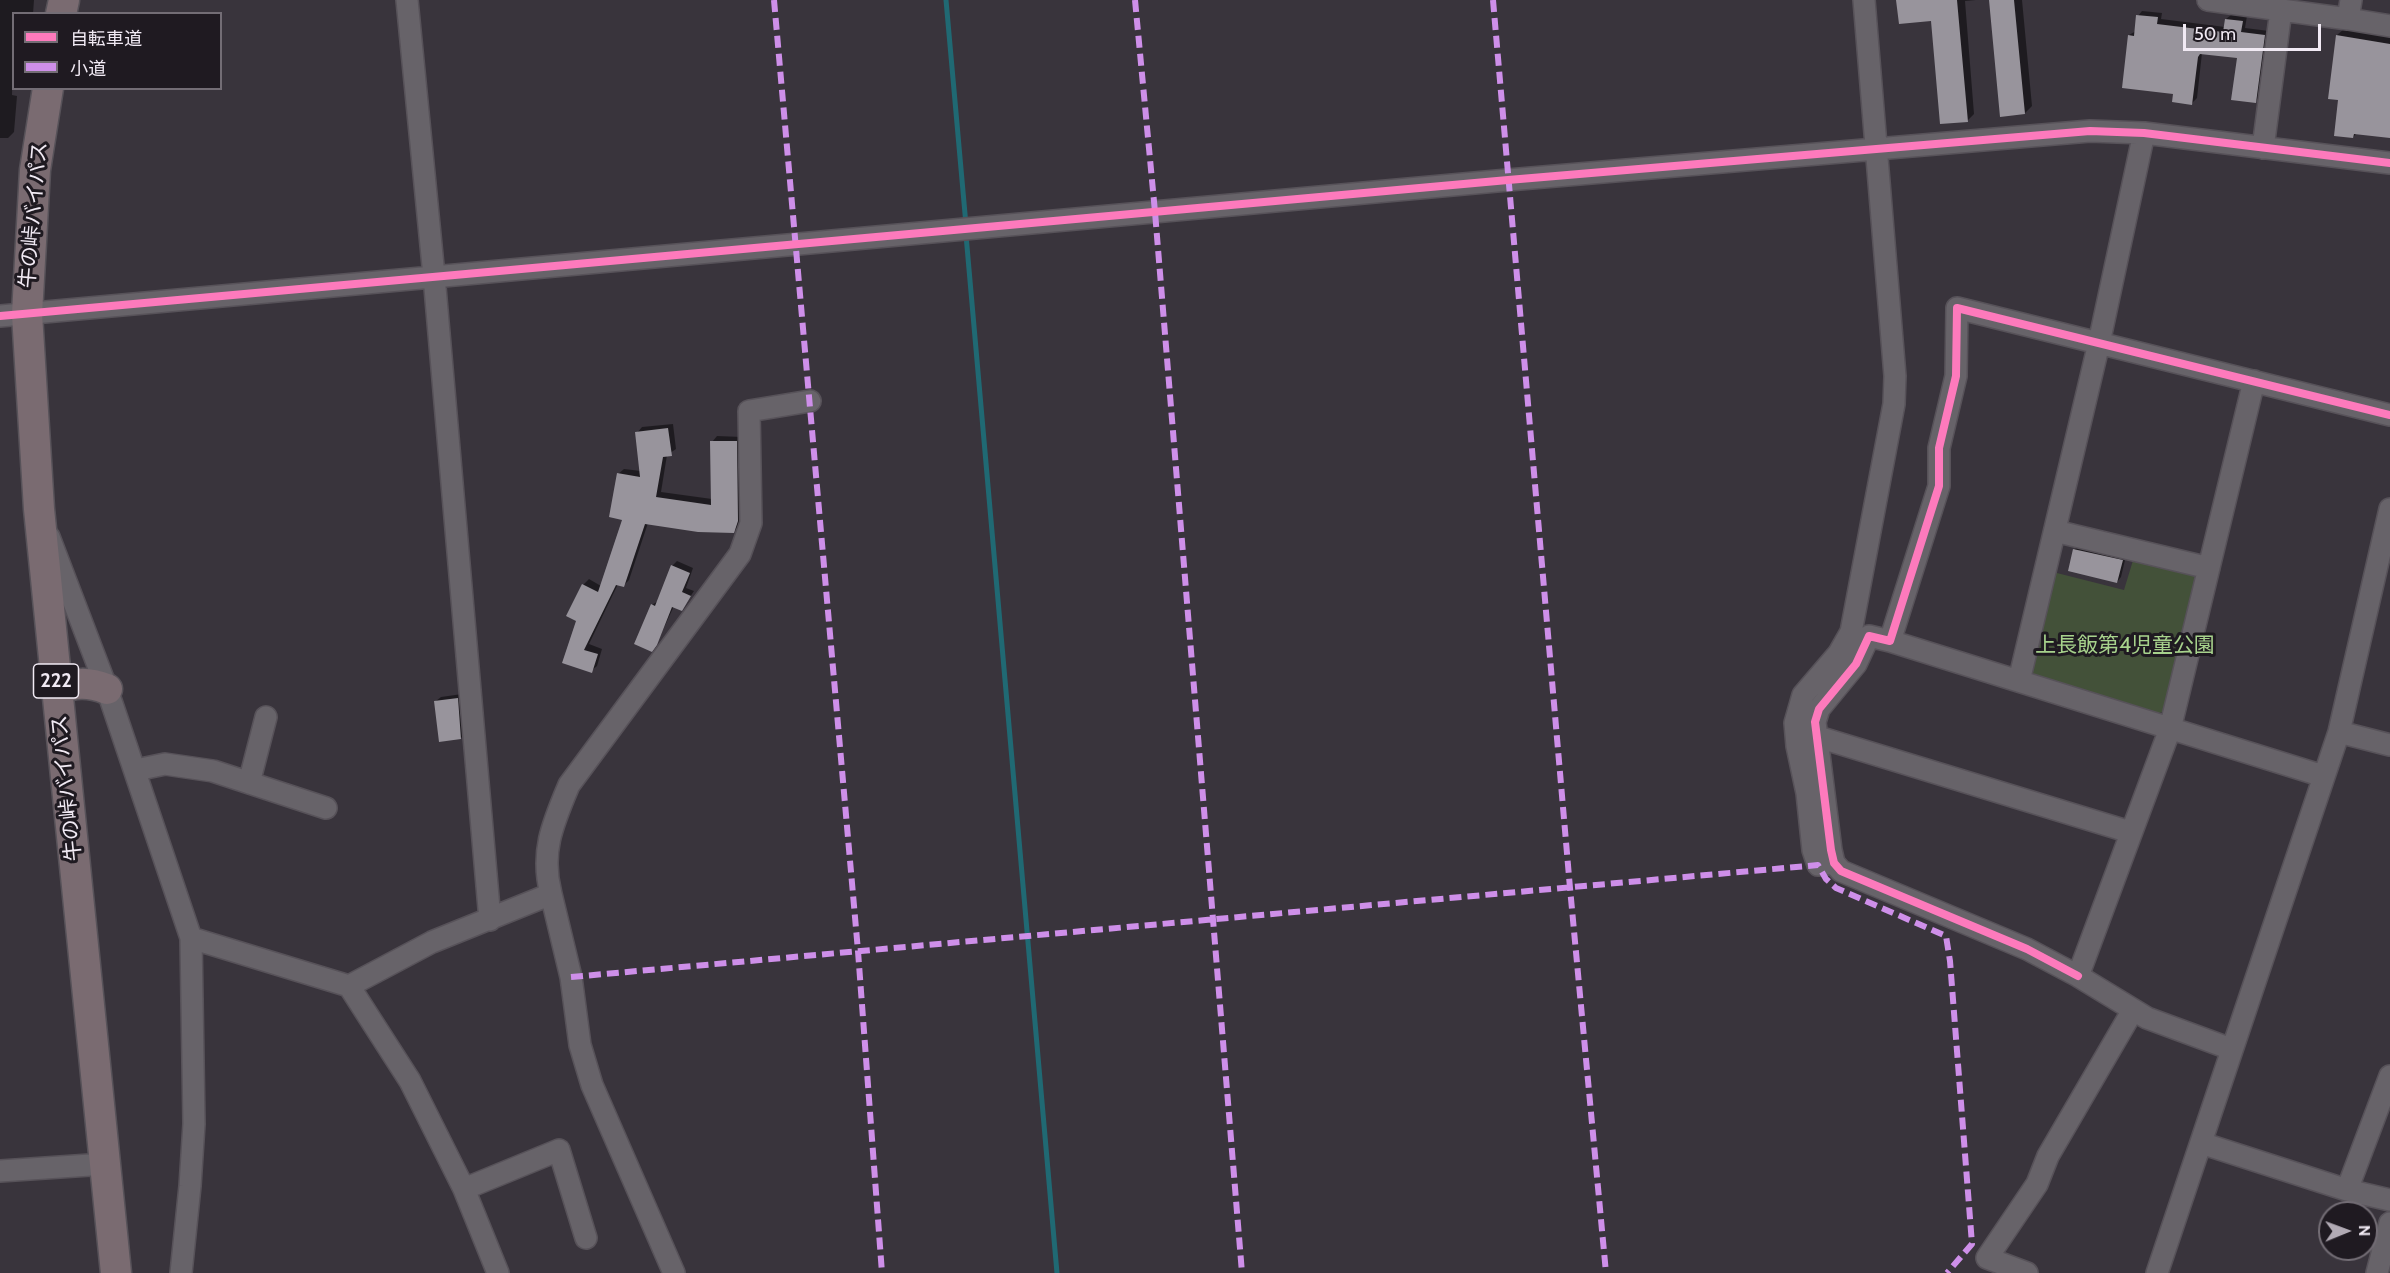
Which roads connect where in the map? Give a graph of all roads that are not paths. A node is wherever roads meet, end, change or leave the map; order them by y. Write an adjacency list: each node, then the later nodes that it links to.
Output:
1 (406, 0): 12 (street)
2 (1864, 0): 9 (street)
3 (2208, 0): 4 (street)
4 (2281, 10): 5 (street); 10 (street)
5 (2349, 10): 6 (street)
6 (2390, 26)
7 (48, 90): 13 (highway, 牛の峠バイパス / 222)
8 (2144, 133): 9 (street); 10 (street); 14 (street)
9 (1877, 147): 12 (street); 36 (street)
10 (2263, 148): 11 (street)
11 (2390, 163)
12 (434, 276): 13 (street); 38 (street)
13 (13, 315): 18 (highway, 牛の峠バイパス / 222)
14 (2099, 343): 15 (street); 20 (street); 22 (street)
15 (2254, 381): 17 (street); 21 (street)
16 (810, 401): 37 (street)
17 (2390, 415)
18 (39, 509): 24 (street); 25 (highway, 牛の峠バイパス / 222)
19 (2390, 509): 28 (street)
20 (2055, 531): 21 (street); 23 (street)
21 (2209, 568): 27 (street)
22 (1890, 640): 23 (street); 29 (street)
23 (2019, 681): 27 (street)
24 (107, 689): 25 (highway); 31 (street)
25 (57, 690): 46 (highway, 牛の峠バイパス / 222)
26 (266, 717): 33 (street)
27 (2170, 729): 32 (street); 35 (street)
28 (2339, 732): 30 (street); 32 (street)
29 (1815, 736): 35 (street); 36 (street)
30 (2390, 746)
31 (136, 770): 33 (street); 39 (street)
32 (2323, 776): 43 (street)
33 (249, 783): 34 (street)
34 (326, 808)
35 (2130, 832): 40 (street)
36 (1834, 862): 40 (street)
37 (551, 894): 38 (street); 57 (street)
38 (490, 920): 41 (street)
39 (191, 938): 41 (street); 55 (street)
40 (2078, 976): 42 (street)
41 (349, 986): 48 (street)
42 (2133, 1010): 43 (street); 53 (street)
43 (2231, 1049): 45 (street)
44 (2390, 1076): 49 (street)
45 (2201, 1143): 49 (street); 58 (street)
46 (105, 1164): 47 (street); 54 (highway, 牛の峠バイパス / 222)
47 (0, 1171)
48 (464, 1189): 52 (street); 56 (street)
49 (2347, 1190): 50 (street)
50 (2390, 1200)
51 (2390, 1223): 59 (street)
52 (586, 1238)
53 (2016, 1271)
54 (116, 1273)
55 (181, 1273)
56 (498, 1273)
57 (674, 1273)
58 (2157, 1273)
59 (2377, 1273)

